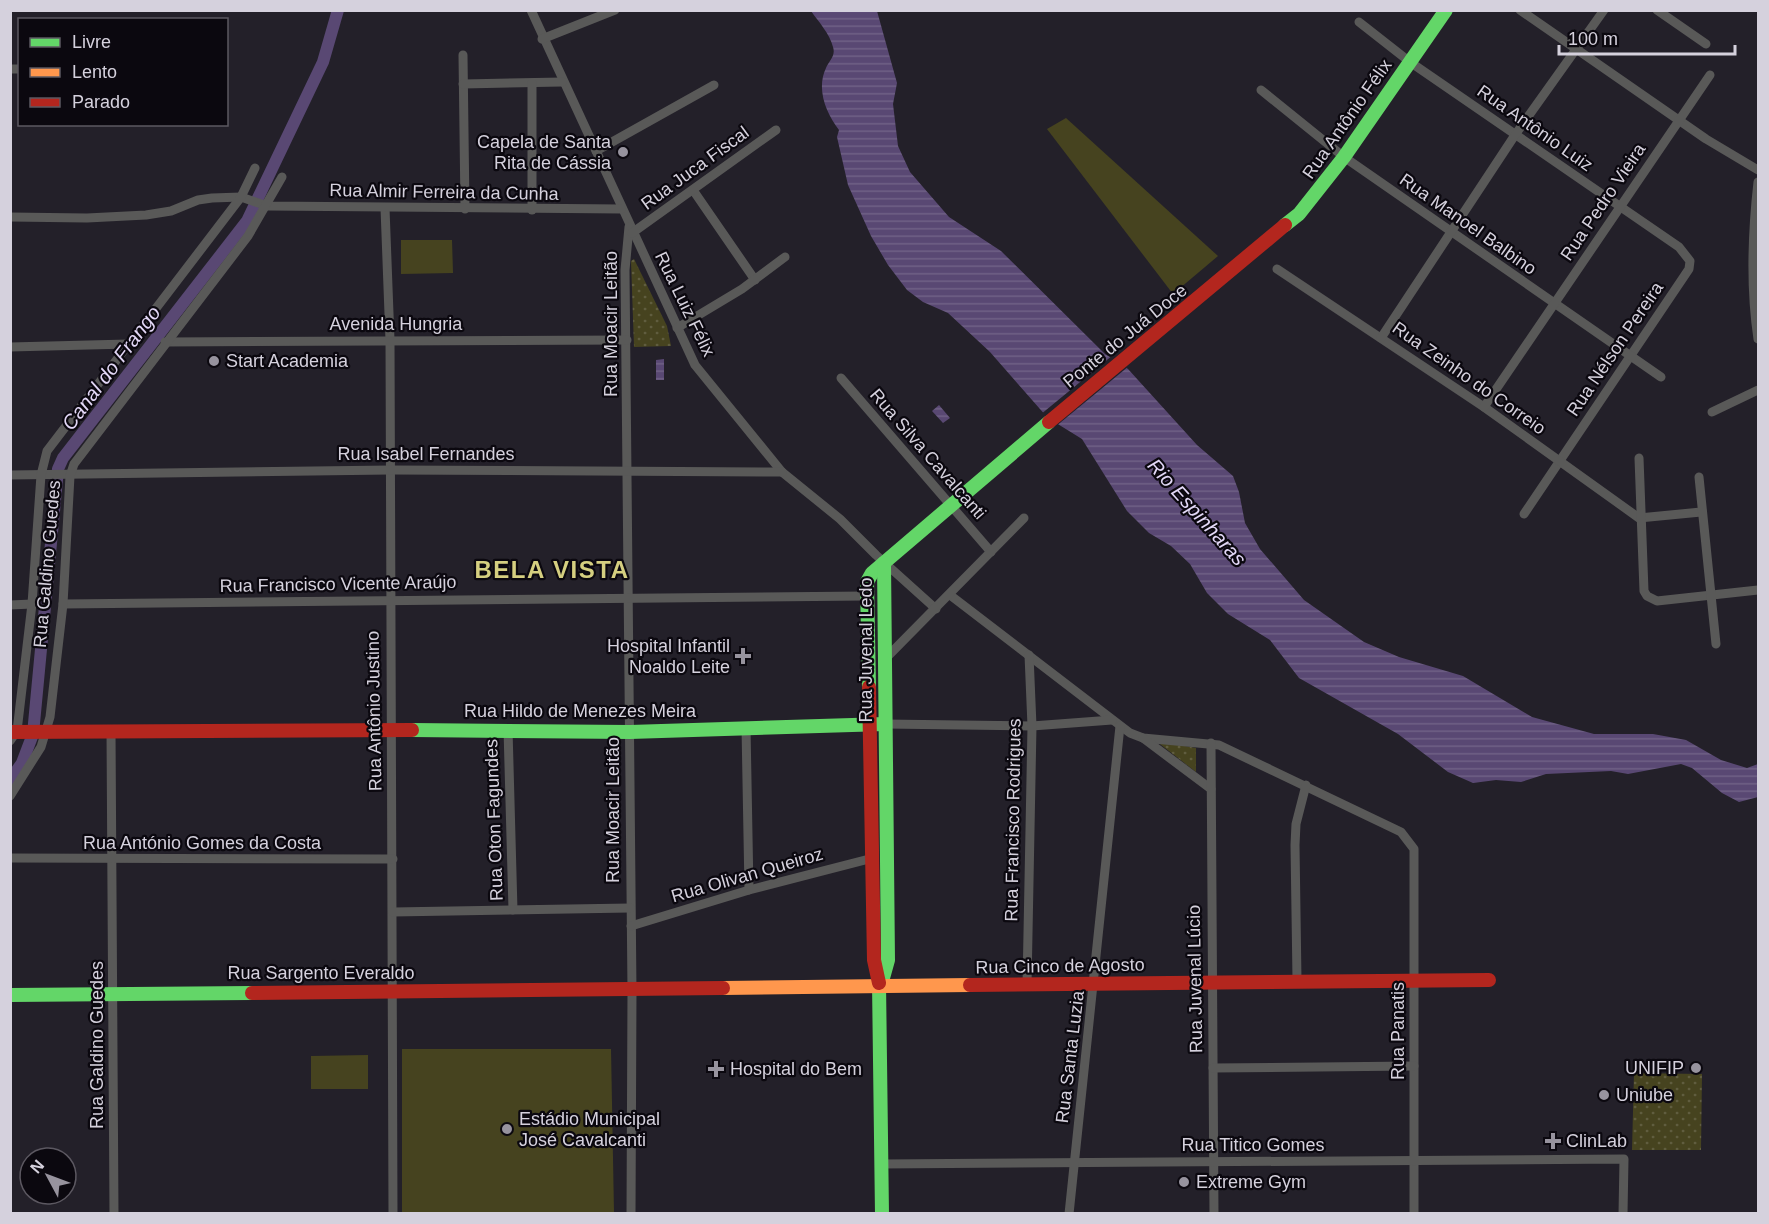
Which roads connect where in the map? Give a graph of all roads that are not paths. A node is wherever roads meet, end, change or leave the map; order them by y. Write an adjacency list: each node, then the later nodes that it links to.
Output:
1 (531, 10): 8 (street, Rua Luiz Félix)
2 (615, 10): 8 (street)
3 (1446, 10): 12 (street, Rua Antônio Félix)
4 (1520, 10): 10 (street)
5 (1604, 10): 10 (street)
6 (1657, 10): 9 (street)
7 (1359, 22): 12 (street, Rua Antônio Luiz)
8 (542, 39): 14 (street, Rua Luiz Félix)
9 (1706, 44)
10 (1576, 49): 19 (street); 21 (street)
11 (463, 55): 16 (street)
12 (1410, 62): 21 (street, Rua Antônio Luiz); 23 (street, Rua Antônio Félix)
13 (1710, 75): 19 (street, Rua Pedro Vieira)
14 (562, 82): 15 (street); 22 (street, Rua Luiz Félix)
15 (532, 83): 16 (street); 35 (street)
16 (464, 84): 33 (street)
17 (714, 85): 22 (street)
18 (1261, 90): 23 (street, Rua Manoel Balbino)
19 (1679, 119): 25 (street); 31 (street, Rua Pedro Vieira)
20 (776, 130): 28 (street, Rua Juca Fiscal)
21 (1515, 135): 31 (street, Rua Antônio Luiz); 38 (street)
22 (596, 151): 34 (street, Rua Luiz Félix)
23 (1344, 157): 38 (street, Rua Manoel Balbino); 39 (street, Rua Antônio Félix)
24 (255, 168): 29 (street, Rua Galdino Guedes)
25 (1758, 170)
26 (282, 177): 30 (street, Rua Galdino Guedes)
27 (1758, 182): 47 (street)
28 (693, 190): 37 (street, Rua Juca Fiscal); 43 (street)
29 (243, 197): 30 (street, Rua Almir Ferreira da Cunha); 36 (street, Rua Almir Ferreira da Cunha); 51 (street, Rua Galdino Guedes)
30 (263, 205): 32 (street, Rua Almir Ferreira da Cunha); 50 (street, Rua Galdino Guedes)
31 (1620, 207): 41 (street, Rua Antônio Luiz); 44 (street, Rua Pedro Vieira)
32 (385, 208): 33 (street, Rua Almir Ferreira da Cunha); 48 (street, Rua Antônio Justino)
33 (465, 209): 35 (street, Rua Almir Ferreira da Cunha)
34 (621, 209): 35 (street, Rua Almir Ferreira da Cunha); 37 (street, Rua Luiz Félix)
35 (531, 210)
36 (10, 217)
37 (631, 230): 45 (street, Rua Luiz Félix); 49 (street, Rua Moacir Leitão)
38 (1450, 232): 44 (street, Rua Manoel Balbino); 46 (street)
39 (1269, 241): 68 (street, Ponte do Juá Doce)
40 (786, 257): 43 (street)
41 (1690, 261): 53 (street, Rua Nélson Pereira)
42 (1277, 269): 46 (street, Rua Zeinho do Correio)
43 (755, 280): 45 (street)
44 (1553, 304): 53 (street, Rua Manoel Balbino); 57 (street, Rua Pedro Vieira)
45 (677, 328): 63 (street, Rua Luiz Félix)
46 (1381, 338): 57 (street, Rua Zeinho do Correio)
47 (1758, 339)
48 (390, 340): 49 (street, Avenida Hungria); 50 (street, Avenida Hungria); 61 (street, Rua Antônio Justino)
49 (627, 340): 62 (street, Rua Moacir Leitão)
50 (165, 342): 66 (street, Rua Galdino Guedes)
51 (128, 344): 52 (street); 65 (street, Rua Galdino Guedes)
52 (10, 347)
53 (1631, 356): 54 (street, Rua Manoel Balbino); 60 (street, Rua Nélson Pereira)
54 (1661, 377)
55 (841, 378): 68 (street, Rua Silva Cavalcanti)
56 (1758, 390): 58 (street)
57 (1484, 407): 60 (street, Rua Zeinho do Correio)
58 (1712, 412)
59 (1639, 458): 72 (street)
60 (1560, 462): 70 (street, Rua Nélson Pereira); 72 (street, Rua Zeinho do Correio)
61 (390, 470): 62 (street, Rua Isabel Fernandes); 66 (street, Rua Isabel Fernandes); 80 (street, Rua Antônio Justino)
62 (628, 470): 63 (street, Rua Isabel Fernandes); 78 (street, Rua Moacir Leitão)
63 (782, 472): 74 (street, Rua Luiz Félix)
64 (10, 475): 65 (street, Rua Isabel Fernandes)
65 (41, 475): 66 (street, Rua Isabel Fernandes); 81 (street, Rua Galdino Guedes)
66 (70, 476): 82 (street, Rua Galdino Guedes)
67 (1699, 477): 69 (street)
68 (949, 506): 73 (street, Rua Silva Cavalcanti); 74 (street, Ponte do Juá Doce)
69 (1701, 512): 72 (street); 79 (street)
70 (1524, 514)
71 (1024, 518): 73 (street)
72 (1640, 518): 79 (street)
73 (991, 552): 76 (street)
74 (884, 563): 77 (street, Rua Juvenal Ledo); 84 (street, Rua Luiz Félix); 87 (street, Rua Juvenal Ledo)
75 (1758, 590): 79 (street)
76 (950, 595): 84 (street); 86 (street)
77 (866, 596): 78 (street, Rua Francisco Vicente Araújo); 89 (street, Rua Juvenal Ledo)
78 (628, 597): 80 (street, Rua Francisco Vicente Araújo); 97 (street, Rua Moacir Leitão)
79 (1710, 597): 85 (street)
80 (389, 600): 82 (street, Rua Francisco Vicente Araújo); 96 (street, Rua Antônio Justino)
81 (32, 604): 83 (street); 98 (street, Rua Galdino Guedes)
82 (63, 604): 94 (street, Rua Galdino Guedes)
83 (10, 605)
84 (936, 609): 87 (street)
85 (1716, 644)
86 (1029, 655): 88 (street); 91 (street, Rua Francisco Rodrigues)
87 (886, 658): 90 (street, Rua Juvenal Ledo)
88 (1116, 723): 91 (street, Rua Hildo de Menezes Meira); 99 (street); 117 (street, Rua Santa Luzia)
89 (869, 724): 90 (street, Rua Hildo de Menezes Meira); 92 (street, Rua Hildo de Menezes Meira); 105 (street, Rua Juvenal Ledo)
90 (885, 724): 91 (street, Rua Hildo de Menezes Meira); 119 (street, Rua Juvenal Ledo)
91 (1032, 726): 118 (street, Rua Francisco Rodrigues)
92 (746, 727): 97 (street, Rua Hildo de Menezes Meira); 108 (street)
93 (508, 729): 96 (street, Rua Hildo de Menezes Meira); 97 (street, Rua Hildo de Menezes Meira); 110 (street, Rua Oton Fagundes)
94 (47, 731): 95 (street, Rua Hildo de Menezes Meira); 98 (street, Rua Hildo de Menezes Meira); 103 (street, Rua Galdino Guedes)
95 (111, 731): 96 (street, Rua Hildo de Menezes Meira); 107 (street, Rua Galdino Guedes)
96 (390, 731): 106 (street, Rua Antônio Justino)
97 (630, 732): 109 (street, Rua Moacir Leitão)
98 (13, 735)
99 (1143, 738): 100 (street); 102 (street)
100 (1211, 743): 101 (street); 102 (street, Rua Juvenal Lúcio)
101 (1306, 785): 113 (street); 114 (street, Rua Panatis)
102 (1211, 789): 116 (street, Rua Juvenal Lúcio)
103 (10, 796)
104 (10, 858): 107 (street, Rua António Gomes da Costa)
105 (873, 858): 108 (street, Rua Olivan Queiroz); 119 (street, Rua Juvenal Ledo)
106 (393, 859): 107 (street, Rua António Gomes da Costa); 111 (street, Rua Antônio Justino)
107 (111, 860): 122 (street, Rua Galdino Guedes)
108 (749, 890): 112 (street, Rua Olivan Queiroz)
109 (630, 908): 110 (street); 112 (street, Rua Moacir Leitão)
110 (513, 910): 111 (street)
111 (393, 912): 121 (street, Rua Antônio Justino)
112 (631, 926): 120 (street, Rua Moacir Leitão)
113 (1297, 980): 114 (street, Rua Cinco de Agosto); 116 (street, Rua Cinco de Agosto)
114 (1415, 980): 115 (street, Rua Cinco de Agosto); 124 (street, Rua Panatis)
115 (1489, 980)
116 (1212, 981): 117 (street, Rua Cinco de Agosto); 125 (street, Rua Juvenal Lúcio)
117 (1095, 984): 118 (street, Rua Cinco de Agosto); 128 (street, Rua Santa Luzia)
118 (1028, 985): 119 (street, Rua Cinco de Agosto)
119 (880, 987): 120 (street, Rua Cinco de Agosto); 129 (street, Rua Juvenal Ledo)
120 (632, 990): 121 (street, Rua Sargento Everaldo); 132 (street, Rua Moacir Leitão)
121 (392, 991): 122 (street, Rua Sargento Everaldo); 131 (street, Rua Antônio Justino)
122 (114, 993): 123 (street, Rua Sargento Everaldo); 130 (street, Rua Galdino Guedes)
123 (10, 994)
124 (1414, 1066): 125 (street); 126 (street, Rua Panatis)
125 (1213, 1068): 127 (street, Rua Juvenal Lúcio)
126 (1414, 1161): 127 (street, Rua Titico Gomes); 136 (street, Rua Panatis); 137 (street, Rua Titico Gomes)
127 (1215, 1162): 128 (street, Rua Titico Gomes); 135 (street, Rua Juvenal Lúcio)
128 (1074, 1163): 129 (street, Rua Titico Gomes); 134 (street, Rua Santa Luzia)
129 (881, 1164): 133 (street, Rua Juvenal Ledo)
130 (114, 1214)
131 (393, 1214)
132 (631, 1214)
133 (882, 1214)
134 (1069, 1214)
135 (1214, 1214)
136 (1414, 1214)
137 (1623, 1214)

